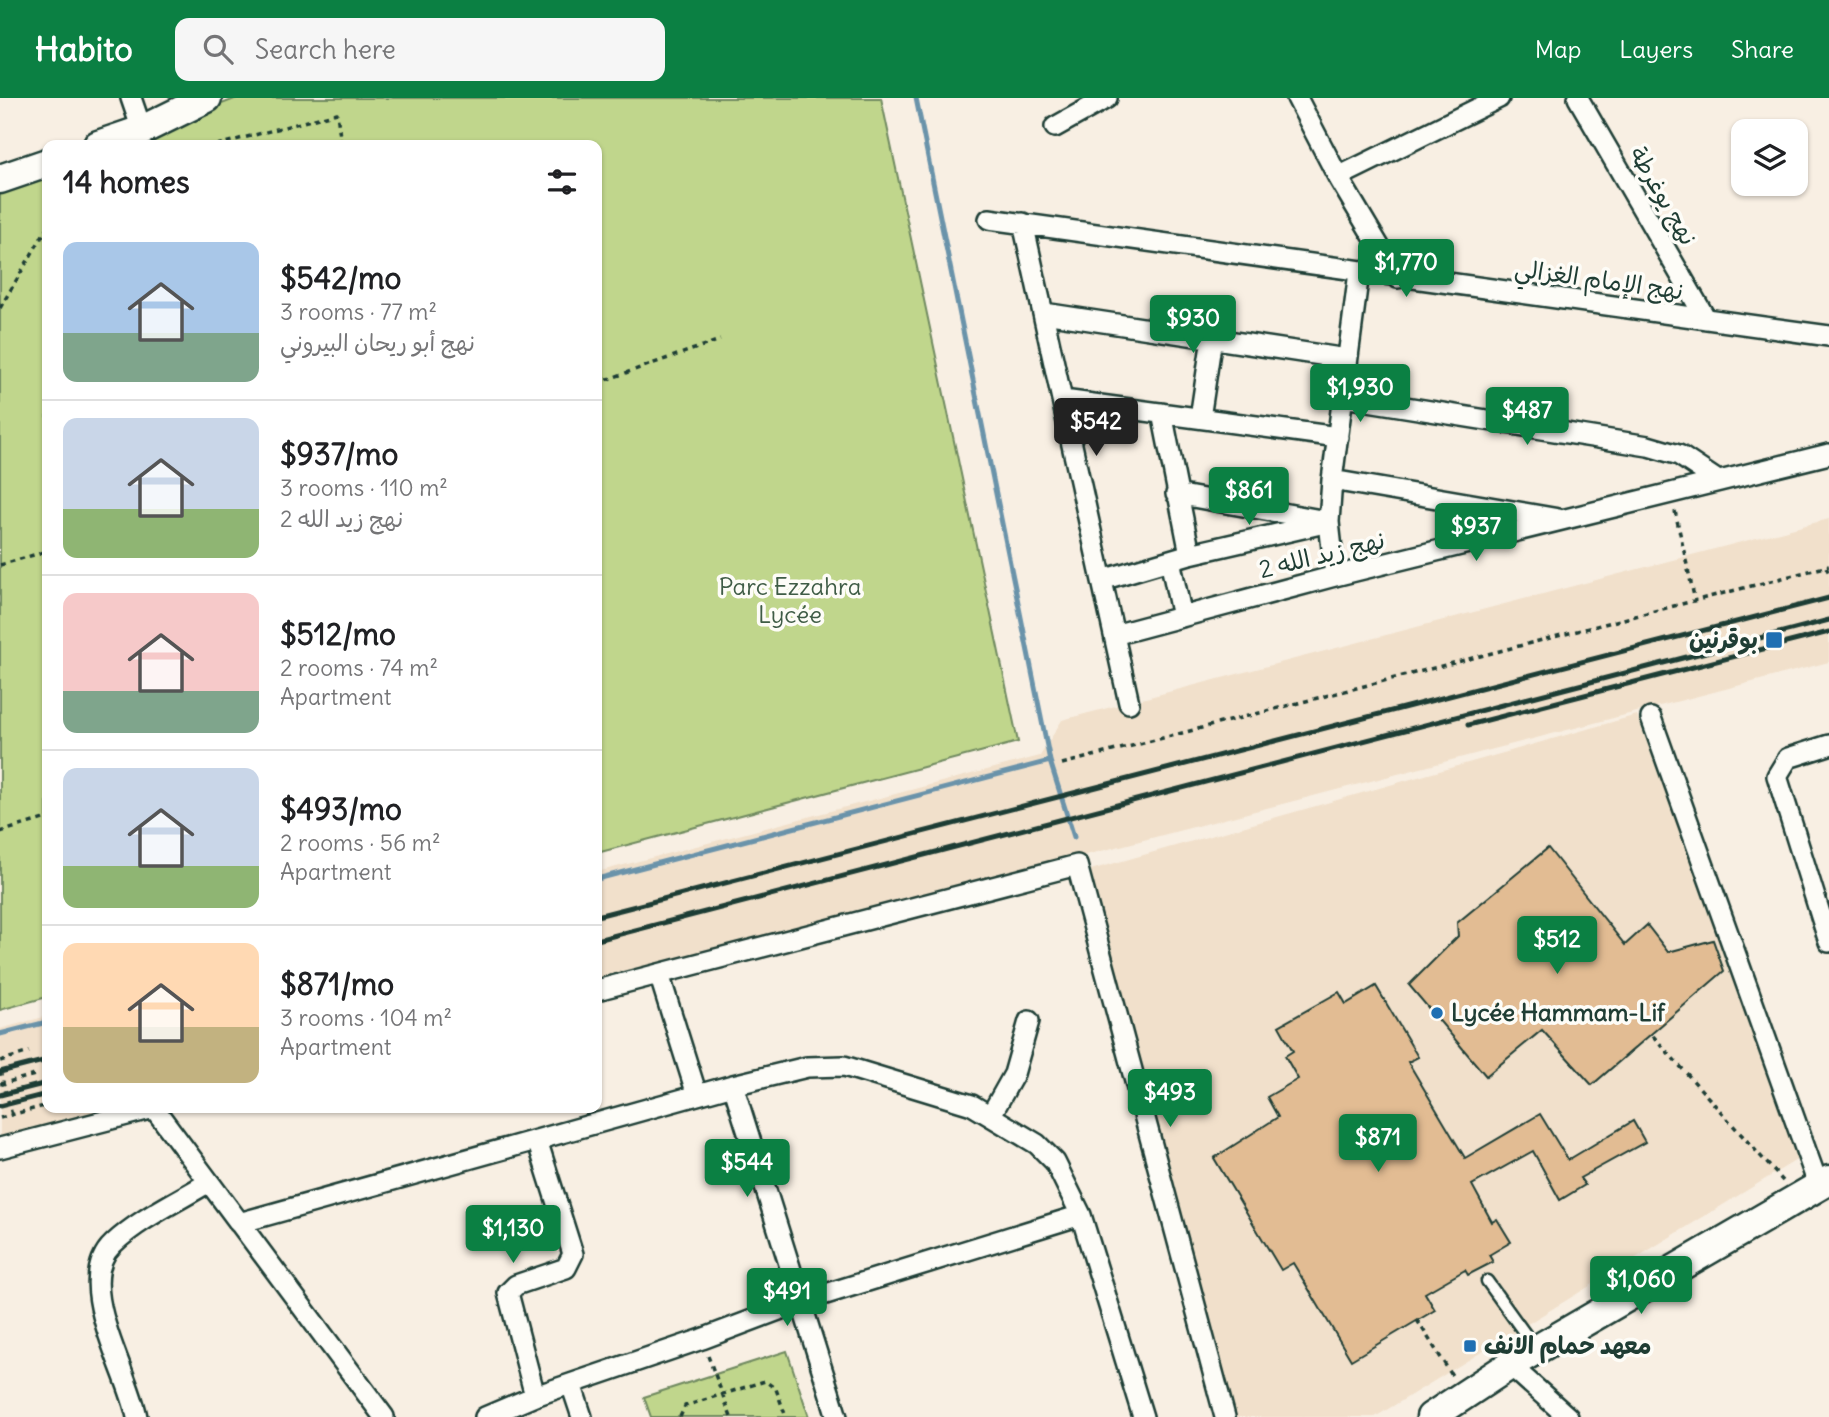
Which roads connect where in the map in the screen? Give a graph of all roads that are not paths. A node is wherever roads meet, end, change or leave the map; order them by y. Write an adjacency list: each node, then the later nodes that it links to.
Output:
1 (131, 98): 8 (street)
2 (207, 98): 8 (main road)
3 (1107, 98): 7 (street)
4 (1297, 98): 11 (street)
5 (1499, 98): 11 (street)
6 (1578, 98): 18 (street, نهج يوغرطة)
7 (1055, 127)
8 (142, 130): 9 (main road)
9 (113, 140)
10 (42, 165): 12 (main road)
11 (1338, 177): 16 (street)
12 (0, 179)
13 (989, 219): 14 (street, نهج الإمام الغزالي)
14 (1023, 223): 15 (street, نهج الإمام الغزالي); 17 (street)
15 (1359, 272): 16 (street, نهج الإمام الغزالي); 21 (street)
16 (1398, 278): 18 (street, نهج الإمام الغزالي)
17 (1044, 313): 20 (street); 23 (street)
18 (1706, 319): 19 (street, نهج الإمام الغزالي)
19 (1829, 336)
20 (1212, 338): 21 (street); 25 (street)
21 (1347, 359): 22 (street)
22 (1343, 397): 26 (street); 29 (street)
23 (1063, 400): 24 (street); 36 (street)
24 (1162, 413): 25 (street); 30 (street)
25 (1200, 418): 26 (street)
26 (1338, 437): 28 (street)
27 (1829, 454): 29 (street, نهج زيد الله 2)
28 (1332, 480): 31 (street); 32 (street)
29 (1718, 481): 31 (street, نهج زيد الله 2)
30 (1176, 494): 32 (street); 33 (street)
31 (1569, 520): 35 (street, نهج زيد الله 2)
32 (1329, 522): 33 (street); 35 (street)
33 (1190, 554): 34 (street)
34 (1170, 560): 36 (street); 37 (street)
35 (1335, 576): 37 (street, نهج زيد الله 2)
36 (1102, 580): 38 (street)
37 (1182, 617): 38 (street, نهج زيد الله 2)
38 (1114, 635): 39 (street)
39 (1129, 703)
40 (1651, 718): 55 (street)
41 (1829, 744): 42 (street)
42 (1825, 917): 43 (street)
43 (1829, 943)
44 (659, 974): 45 (street); 48 (street); 70 (street)
45 (602, 989)
46 (1029, 1021): 51 (street)
47 (733, 1085): 48 (street); 51 (street); 59 (street)
48 (697, 1095): 52 (street)
49 (135, 1113): 53 (street)
50 (158, 1113): 54 (street)
51 (991, 1115): 56 (street)
52 (537, 1140): 57 (street); 63 (street)
53 (0, 1149)
54 (209, 1182): 57 (street); 64 (street)
55 (1815, 1188): 60 (main road)
56 (1081, 1214): 59 (street); 69 (street)
57 (239, 1223): 65 (street)
58 (1487, 1281): 60 (lane)
59 (800, 1301): 62 (street); 68 (street)
60 (1536, 1350): 61 (main road)
61 (1510, 1365): 71 (main road); 72 (street)
62 (571, 1384): 63 (street); 67 (street)
63 (535, 1396): 66 (street)
64 (137, 1417)
65 (384, 1417)
66 (485, 1417)
67 (582, 1417)
68 (837, 1417)
69 (1143, 1417)
70 (1224, 1417)
71 (1431, 1417)
72 (1568, 1417)

